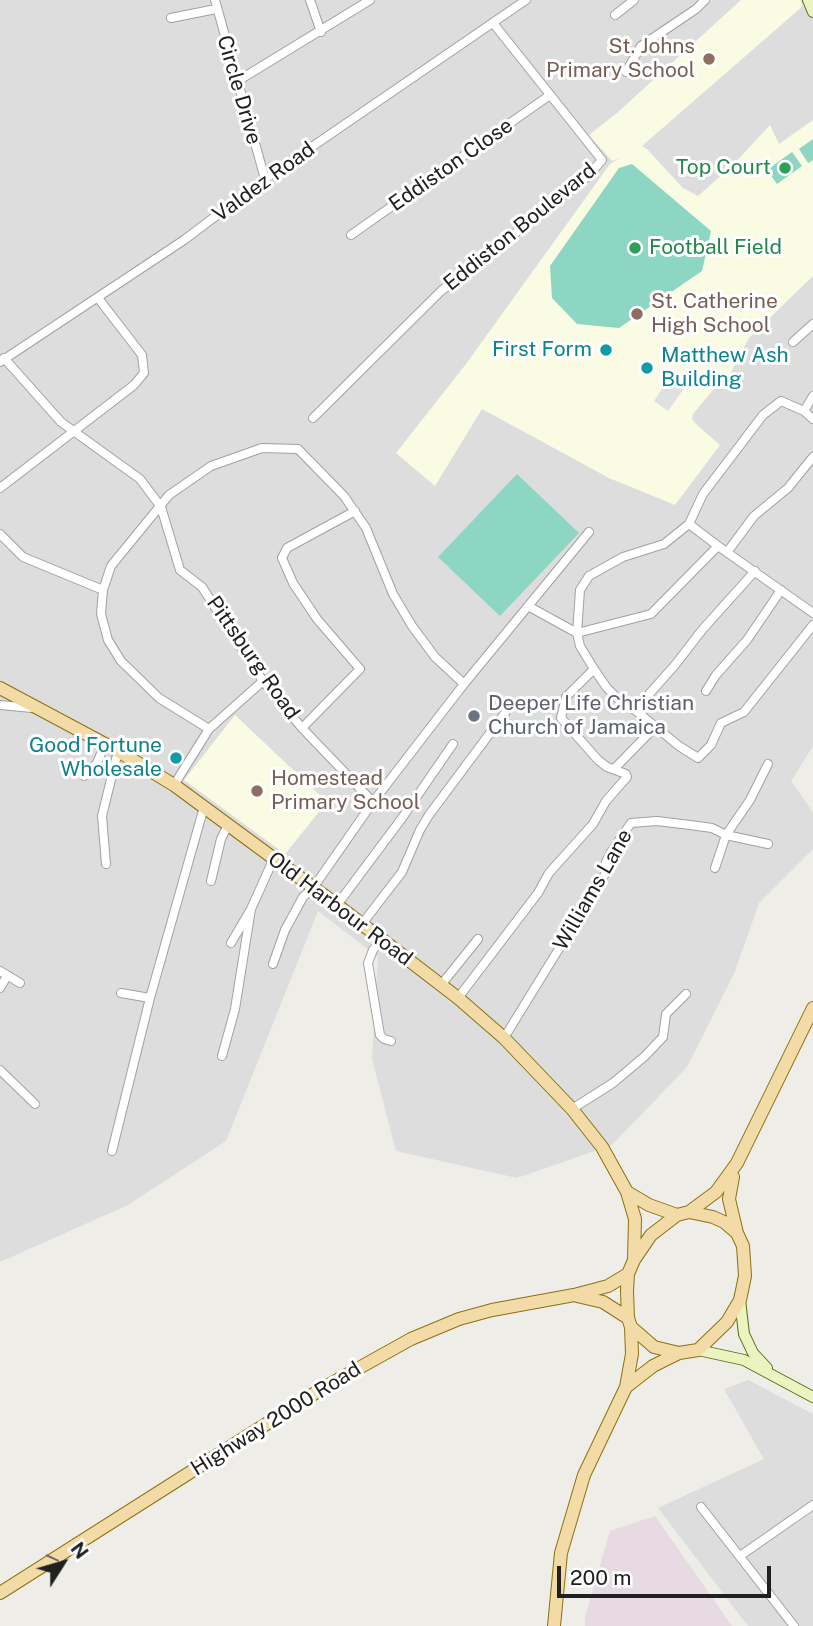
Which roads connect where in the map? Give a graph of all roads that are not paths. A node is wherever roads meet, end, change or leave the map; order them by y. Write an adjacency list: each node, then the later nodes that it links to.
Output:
1 (310, 0): 12 (street)
2 (370, 0): 12 (street)
3 (526, 0): 11 (street, Valdez Road)
4 (634, 0): 9 (street)
5 (705, 0): 13 (street)
6 (808, 0): 8 (main road)
7 (216, 4): 10 (street); 14 (street, Circle Drive)
8 (813, 12)
9 (615, 15)
10 (171, 18)
11 (493, 23): 15 (street, Eddiston Boulevard); 16 (street, Valdez Road)
12 (321, 32): 14 (street)
13 (626, 72)
14 (236, 82): 16 (street, Circle Drive)
15 (550, 95): 17 (street, Eddiston Close); 24 (street, Eddiston Boulevard)
16 (265, 179): 18 (street, Valdez Road)
17 (352, 234)
18 (98, 298): 21 (street, Valdez Road); 26 (street)
19 (813, 324): 20 (street)
20 (793, 342)
21 (2, 360): 26 (street, Pittsburg Road)
22 (813, 396): 23 (street)
23 (804, 411): 25 (street); 31 (street)
24 (313, 418)
25 (813, 419)
26 (75, 432): 28 (street); 29 (street, Pittsburg Road)
27 (813, 457): 35 (street)
28 (0, 488)
29 (161, 507): 30 (street); 37 (street); 44 (street, Pittsburg Road)
30 (355, 511): 45 (street); 52 (street)
31 (689, 524): 34 (street); 42 (street)
32 (589, 532): 39 (street)
33 (0, 534): 37 (street)
34 (718, 546): 35 (street); 42 (street)
35 (728, 551): 36 (street)
36 (755, 571): 38 (street); 50 (street)
37 (103, 590): 54 (street)
38 (781, 590): 40 (street); 47 (street)
39 (528, 606): 42 (street); 45 (street)
40 (813, 613)
41 (813, 625): 53 (street)
42 (578, 633): 43 (street)
43 (594, 669): 50 (street); 59 (street)
44 (264, 681): 52 (street, Pittsburg Road); 54 (street)
45 (464, 684): 62 (street)
46 (1, 691): 49 (main road, Old Harbour Road)
47 (706, 691)
48 (0, 705): 49 (street)
49 (38, 709): 55 (main road, Old Harbour Road)
50 (635, 710): 53 (street)
51 (505, 713): 74 (street)
52 (302, 727): 62 (street, Pittsburg Road)
53 (655, 727): 59 (street)
54 (209, 729): 61 (street)
55 (105, 744): 57 (main road, Old Harbour Road); 60 (street)
56 (453, 744): 72 (street)
57 (118, 751): 61 (main road, Old Harbour Road); 68 (street)
58 (768, 764): 65 (street)
59 (615, 768): 85 (street)
60 (84, 776)
61 (174, 785): 63 (main road, Old Harbour Road)
62 (373, 802): 71 (street)
63 (204, 807): 64 (main road, Old Harbour Road); 86 (street)
64 (228, 825): 67 (main road, Old Harbour Road); 70 (street)
65 (726, 835): 66 (street); 69 (street); 88 (street, Williams Lane)
66 (768, 844)
67 (274, 858): 71 (main road, Old Harbour Road); 73 (street)
68 (106, 864)
69 (715, 868)
70 (211, 881)
71 (313, 888): 72 (main road, Old Harbour Road); 78 (street)
72 (337, 905): 74 (main road, Old Harbour Road)
73 (251, 909): 77 (street); 90 (street)
74 (362, 924): 76 (main road, Old Harbour Road)
75 (478, 939): 81 (street)
76 (382, 940): 81 (main road, Old Harbour Road); 89 (street)
77 (231, 943)
78 (273, 964)
79 (4, 973): 80 (street); 82 (street)
80 (20, 983)
81 (441, 985): 85 (main road, Old Harbour Road)
82 (0, 988)
83 (121, 993): 86 (street)
84 (685, 994): 93 (street)
85 (458, 998): 88 (main road, Old Harbour Road)
86 (150, 999): 94 (street)
87 (813, 1008): 95 (main road)
88 (504, 1038): 93 (main road, Old Harbour Road)
89 (391, 1041)
90 (222, 1056)
91 (0, 1070): 92 (street)
92 (35, 1104)
93 (572, 1109): 96 (main road, Old Harbour Road)
94 (112, 1151)
95 (737, 1163): 97 (main road); 98 (main road)
96 (627, 1192): 97 (main road); 99 (main road, Old Harbour Road)
97 (683, 1213): 98 (main road); 99 (main road)
98 (737, 1233): 102 (main road)
99 (634, 1260): 100 (main road)
100 (628, 1274): 101 (main road, Highway 2000 Road); 103 (main road)
101 (574, 1295): 103 (main road, Highway 2000 Road); 112 (main road, Highway 2000 Road)
102 (740, 1300): 104 (main road); 106 (main road)
103 (630, 1322): 105 (main road); 107 (main road)
104 (698, 1350): 105 (main road); 106 (main road)
105 (679, 1353): 107 (main road)
106 (776, 1377): 108 (main road)
107 (626, 1387): 113 (main road)
108 (813, 1397)
109 (813, 1505): 111 (street)
110 (701, 1507): 111 (street)
111 (740, 1556): 114 (street)
112 (0, 1592)
113 (554, 1626)
114 (794, 1626)

